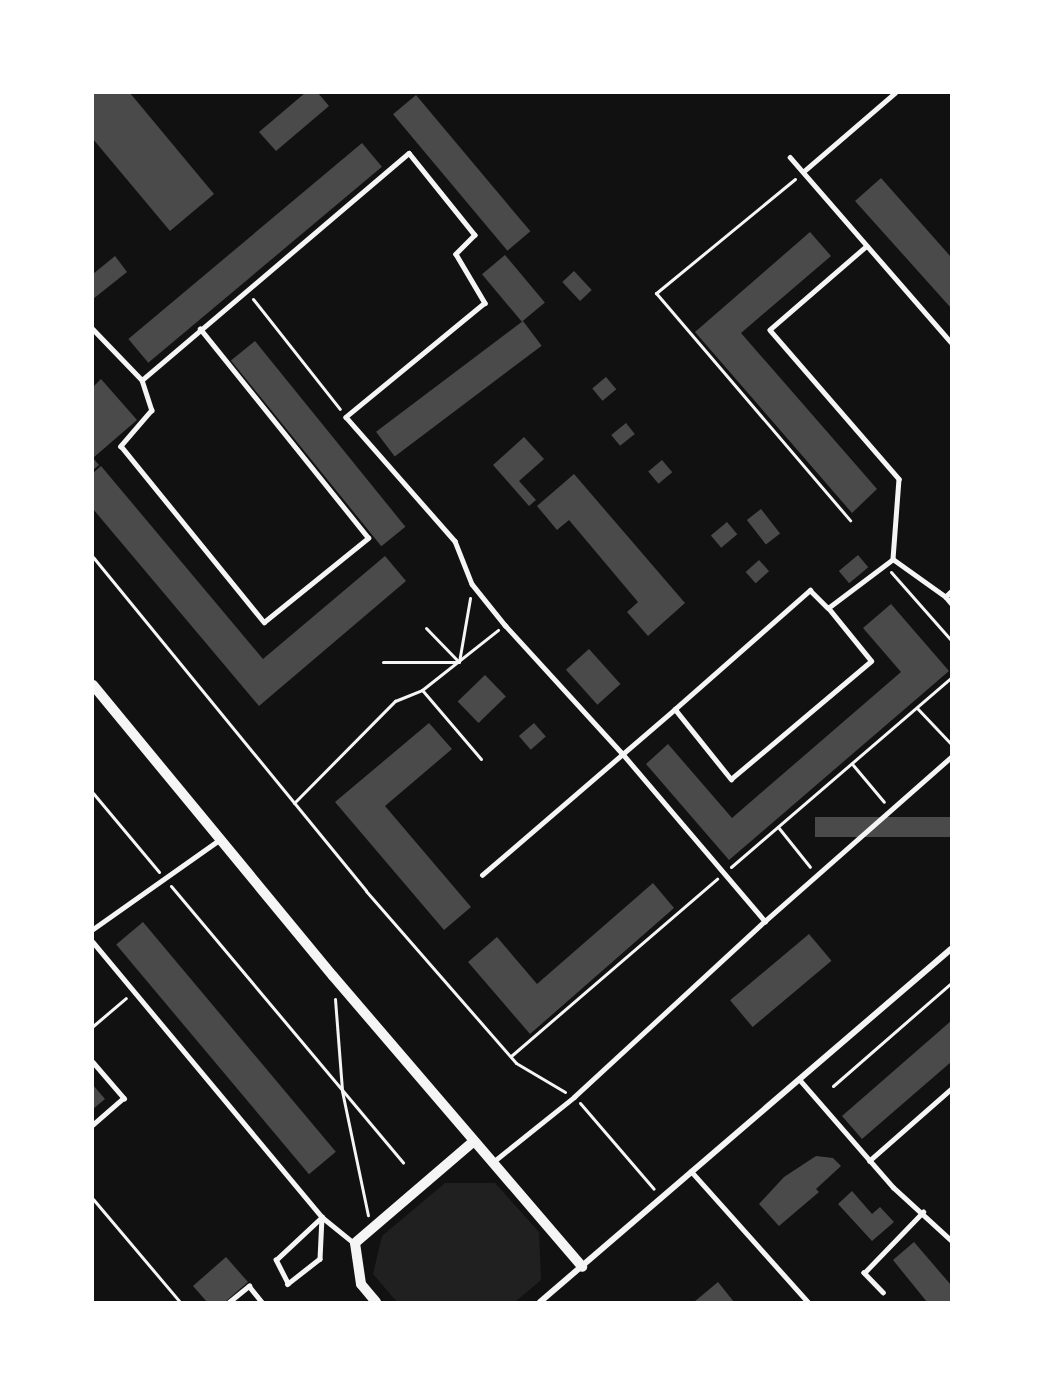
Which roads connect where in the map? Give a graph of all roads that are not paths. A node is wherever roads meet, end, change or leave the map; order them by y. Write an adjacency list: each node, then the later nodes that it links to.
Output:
1 (895, 93): 3 (lane)
2 (790, 157): 3 (lane)
3 (803, 172): 4 (lane)
4 (867, 246): 7 (lane); 9 (lane)
5 (93, 329): 8 (lane)
6 (200, 329): 8 (lane); 8 (lane); 16 (lane)
7 (951, 342)
8 (142, 380)
9 (893, 559): 11 (lane); 13 (lane)
10 (951, 592): 11 (lane)
11 (946, 597): 12 (lane)
12 (951, 603)
13 (828, 608): 15 (lane); 15 (lane)
14 (93, 685): 18 (street)
15 (675, 709): 16 (lane)
16 (622, 753): 19 (lane); 20 (lane)
17 (951, 757): 20 (lane)
18 (219, 840): 21 (lane); 28 (street)
19 (482, 875)
20 (765, 921): 30 (lane)
21 (93, 929)
22 (93, 942): 33 (lane)
23 (951, 949): 25 (street)
24 (93, 1062): 27 (lane)
25 (800, 1080): 29 (lane); 31 (street)
26 (951, 1089): 29 (lane)
27 (93, 1125)
28 (473, 1142): 30 (street); 35 (street)
29 (869, 1161): 32 (lane)
30 (493, 1162): 36 (street)
31 (691, 1171): 36 (street); 42 (lane)
32 (923, 1212): 34 (lane); 37 (lane)
33 (322, 1217): 33 (lane); 35 (lane)
34 (951, 1240)
35 (355, 1243): 40 (street)
36 (582, 1267): 41 (street)
37 (883, 1293)
38 (229, 1302): 39 (lane)
39 (262, 1302)
40 (376, 1302)
41 (540, 1302)
42 (808, 1302)

